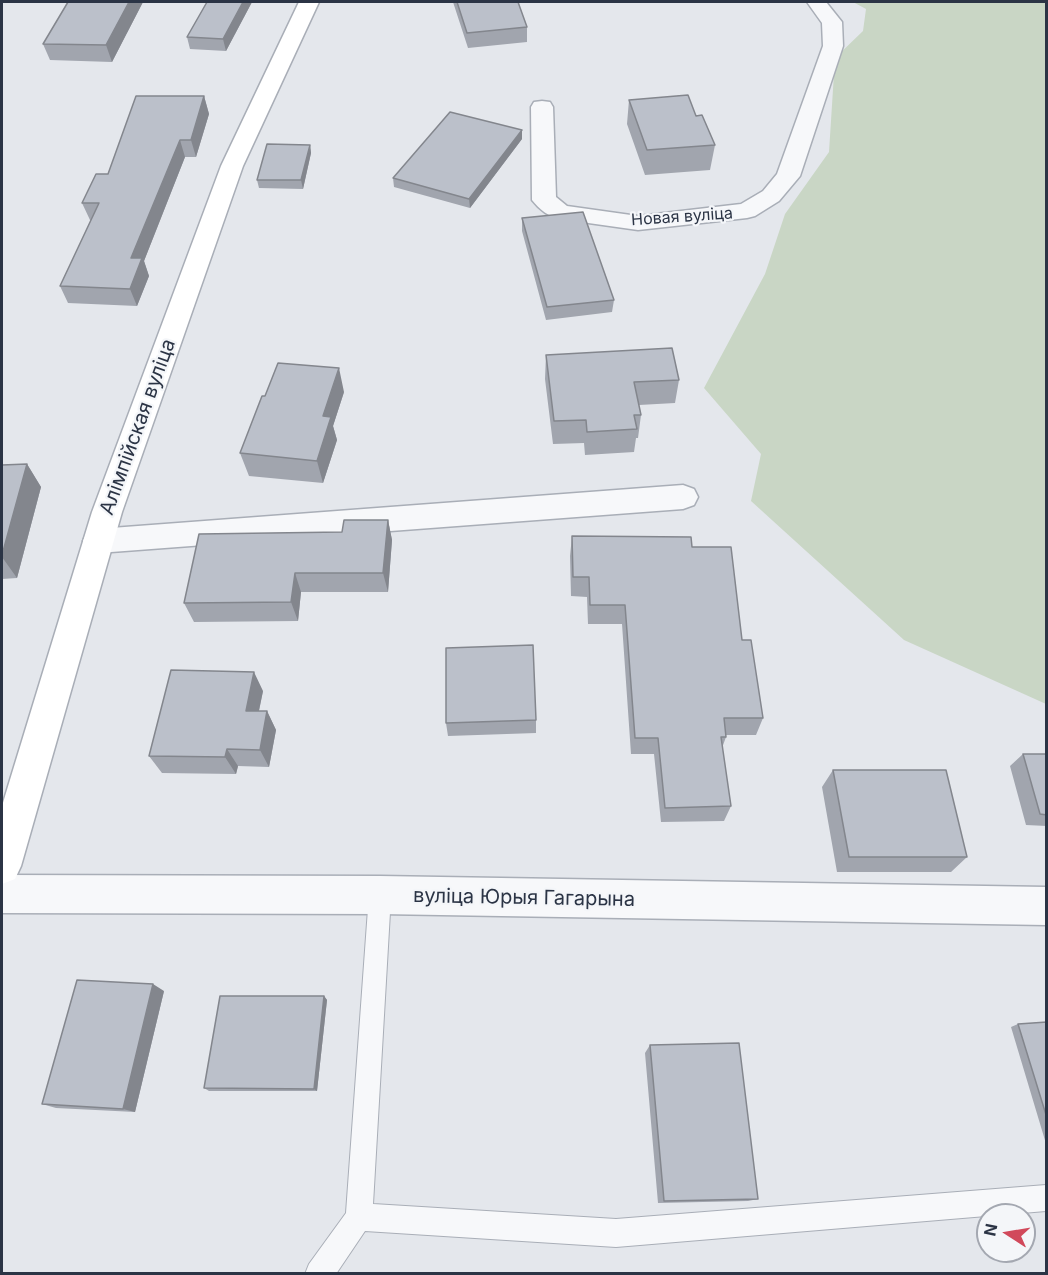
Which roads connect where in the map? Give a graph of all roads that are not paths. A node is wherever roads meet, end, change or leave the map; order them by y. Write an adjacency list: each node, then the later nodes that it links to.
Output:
1 (309, 2): 5 (street, Алімпійская вуліца)
2 (816, 2): 3 (street, Новая вуліца)
3 (542, 107)
4 (683, 497): 5 (street)
5 (98, 542): 6 (street, Алімпійская вуліца)
6 (2, 866)
7 (2, 894): 8 (street, вуліца Юрыя Гагарына)
8 (380, 895): 9 (street, вуліца Юрыя Гагарына); 11 (lane)
9 (1047, 906)
10 (1047, 1198): 11 (lane)
11 (359, 1216): 12 (lane)
12 (319, 1274)

